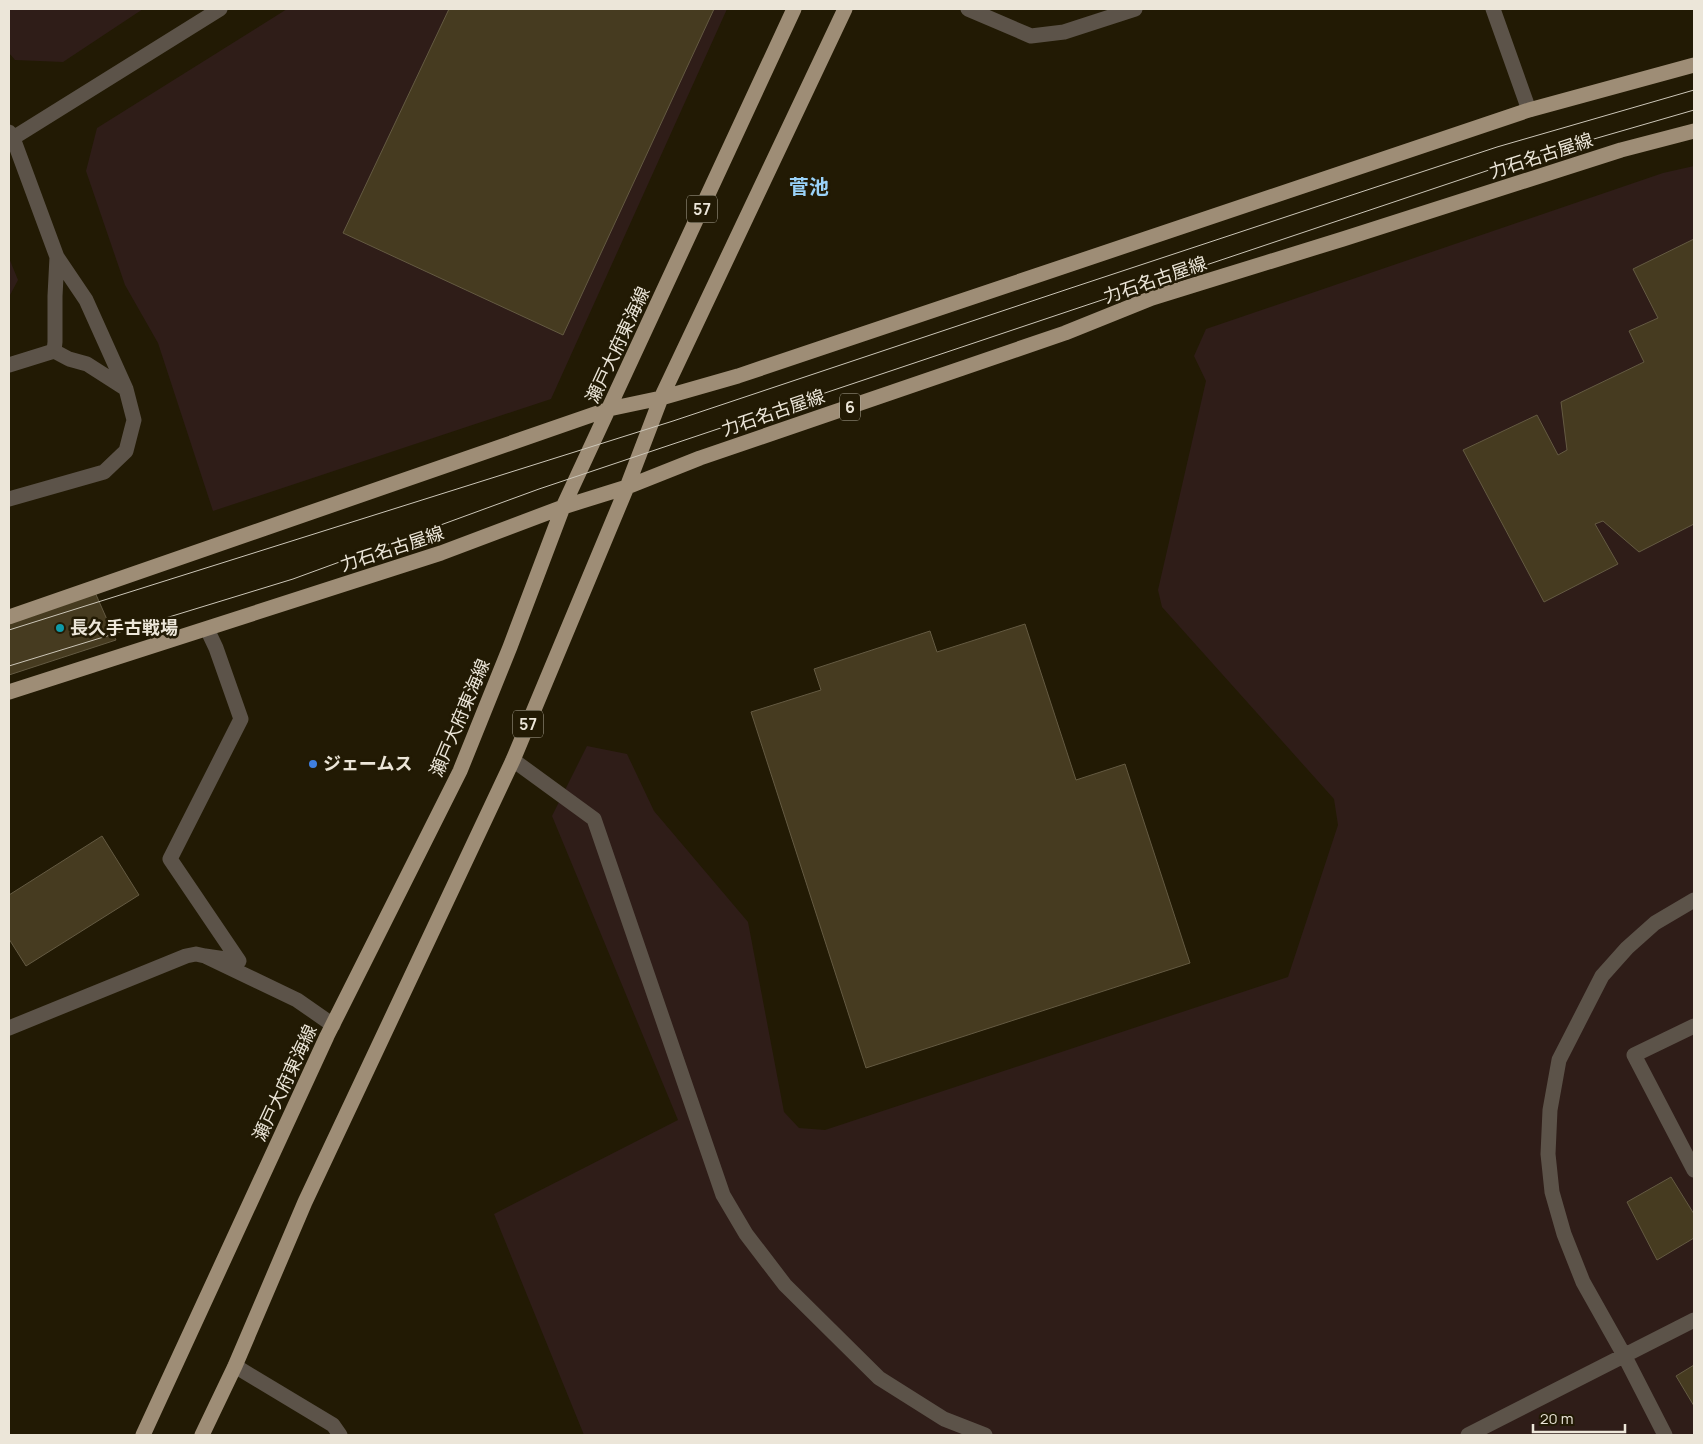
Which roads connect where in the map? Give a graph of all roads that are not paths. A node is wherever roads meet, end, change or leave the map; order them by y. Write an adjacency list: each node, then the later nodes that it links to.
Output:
1 (220, 9): 10 (street)
2 (794, 9): 16 (main road, 瀬戸大府東海線 / 57)
3 (845, 9): 15 (main road, 57)
4 (968, 9): 5 (street)
5 (1135, 9)
6 (1493, 9): 8 (street)
7 (1694, 65): 8 (main road)
8 (1529, 110): 15 (main road)
9 (1694, 131): 17 (main road, 力石名古屋線 / 6)
10 (11, 135): 11 (street)
11 (57, 257): 12 (street); 14 (street)
12 (54, 351): 13 (street); 14 (street)
13 (9, 365)
14 (126, 389): 18 (street)
15 (661, 398): 16 (main road); 17 (main road, 57)
16 (609, 409): 19 (main road, 瀬戸大府東海線 / 57); 20 (main road)
17 (627, 487): 19 (main road, 力石名古屋線 / 6); 23 (main road, 57)
18 (9, 499)
19 (563, 506): 21 (main road, 力石名古屋線 / 6); 26 (main road, 瀬戸大府東海線 / 57)
20 (9, 617)
21 (207, 629): 22 (main road, 力石名古屋線 / 6); 25 (street)
22 (9, 692)
23 (513, 760): 32 (main road, 57); 36 (street)
24 (1694, 900): 31 (street)
25 (205, 956): 26 (street); 28 (street)
26 (332, 1025): 33 (main road, 瀬戸大府東海線 / 57)
27 (1694, 1026): 29 (street)
28 (9, 1028)
29 (1694, 1170)
30 (1694, 1320): 31 (street)
31 (1624, 1355): 37 (street); 38 (street)
32 (235, 1366): 34 (main road, 57); 35 (street)
33 (143, 1435)
34 (202, 1435)
35 (340, 1435)
36 (985, 1435)
37 (1468, 1435)
38 (1665, 1435)

